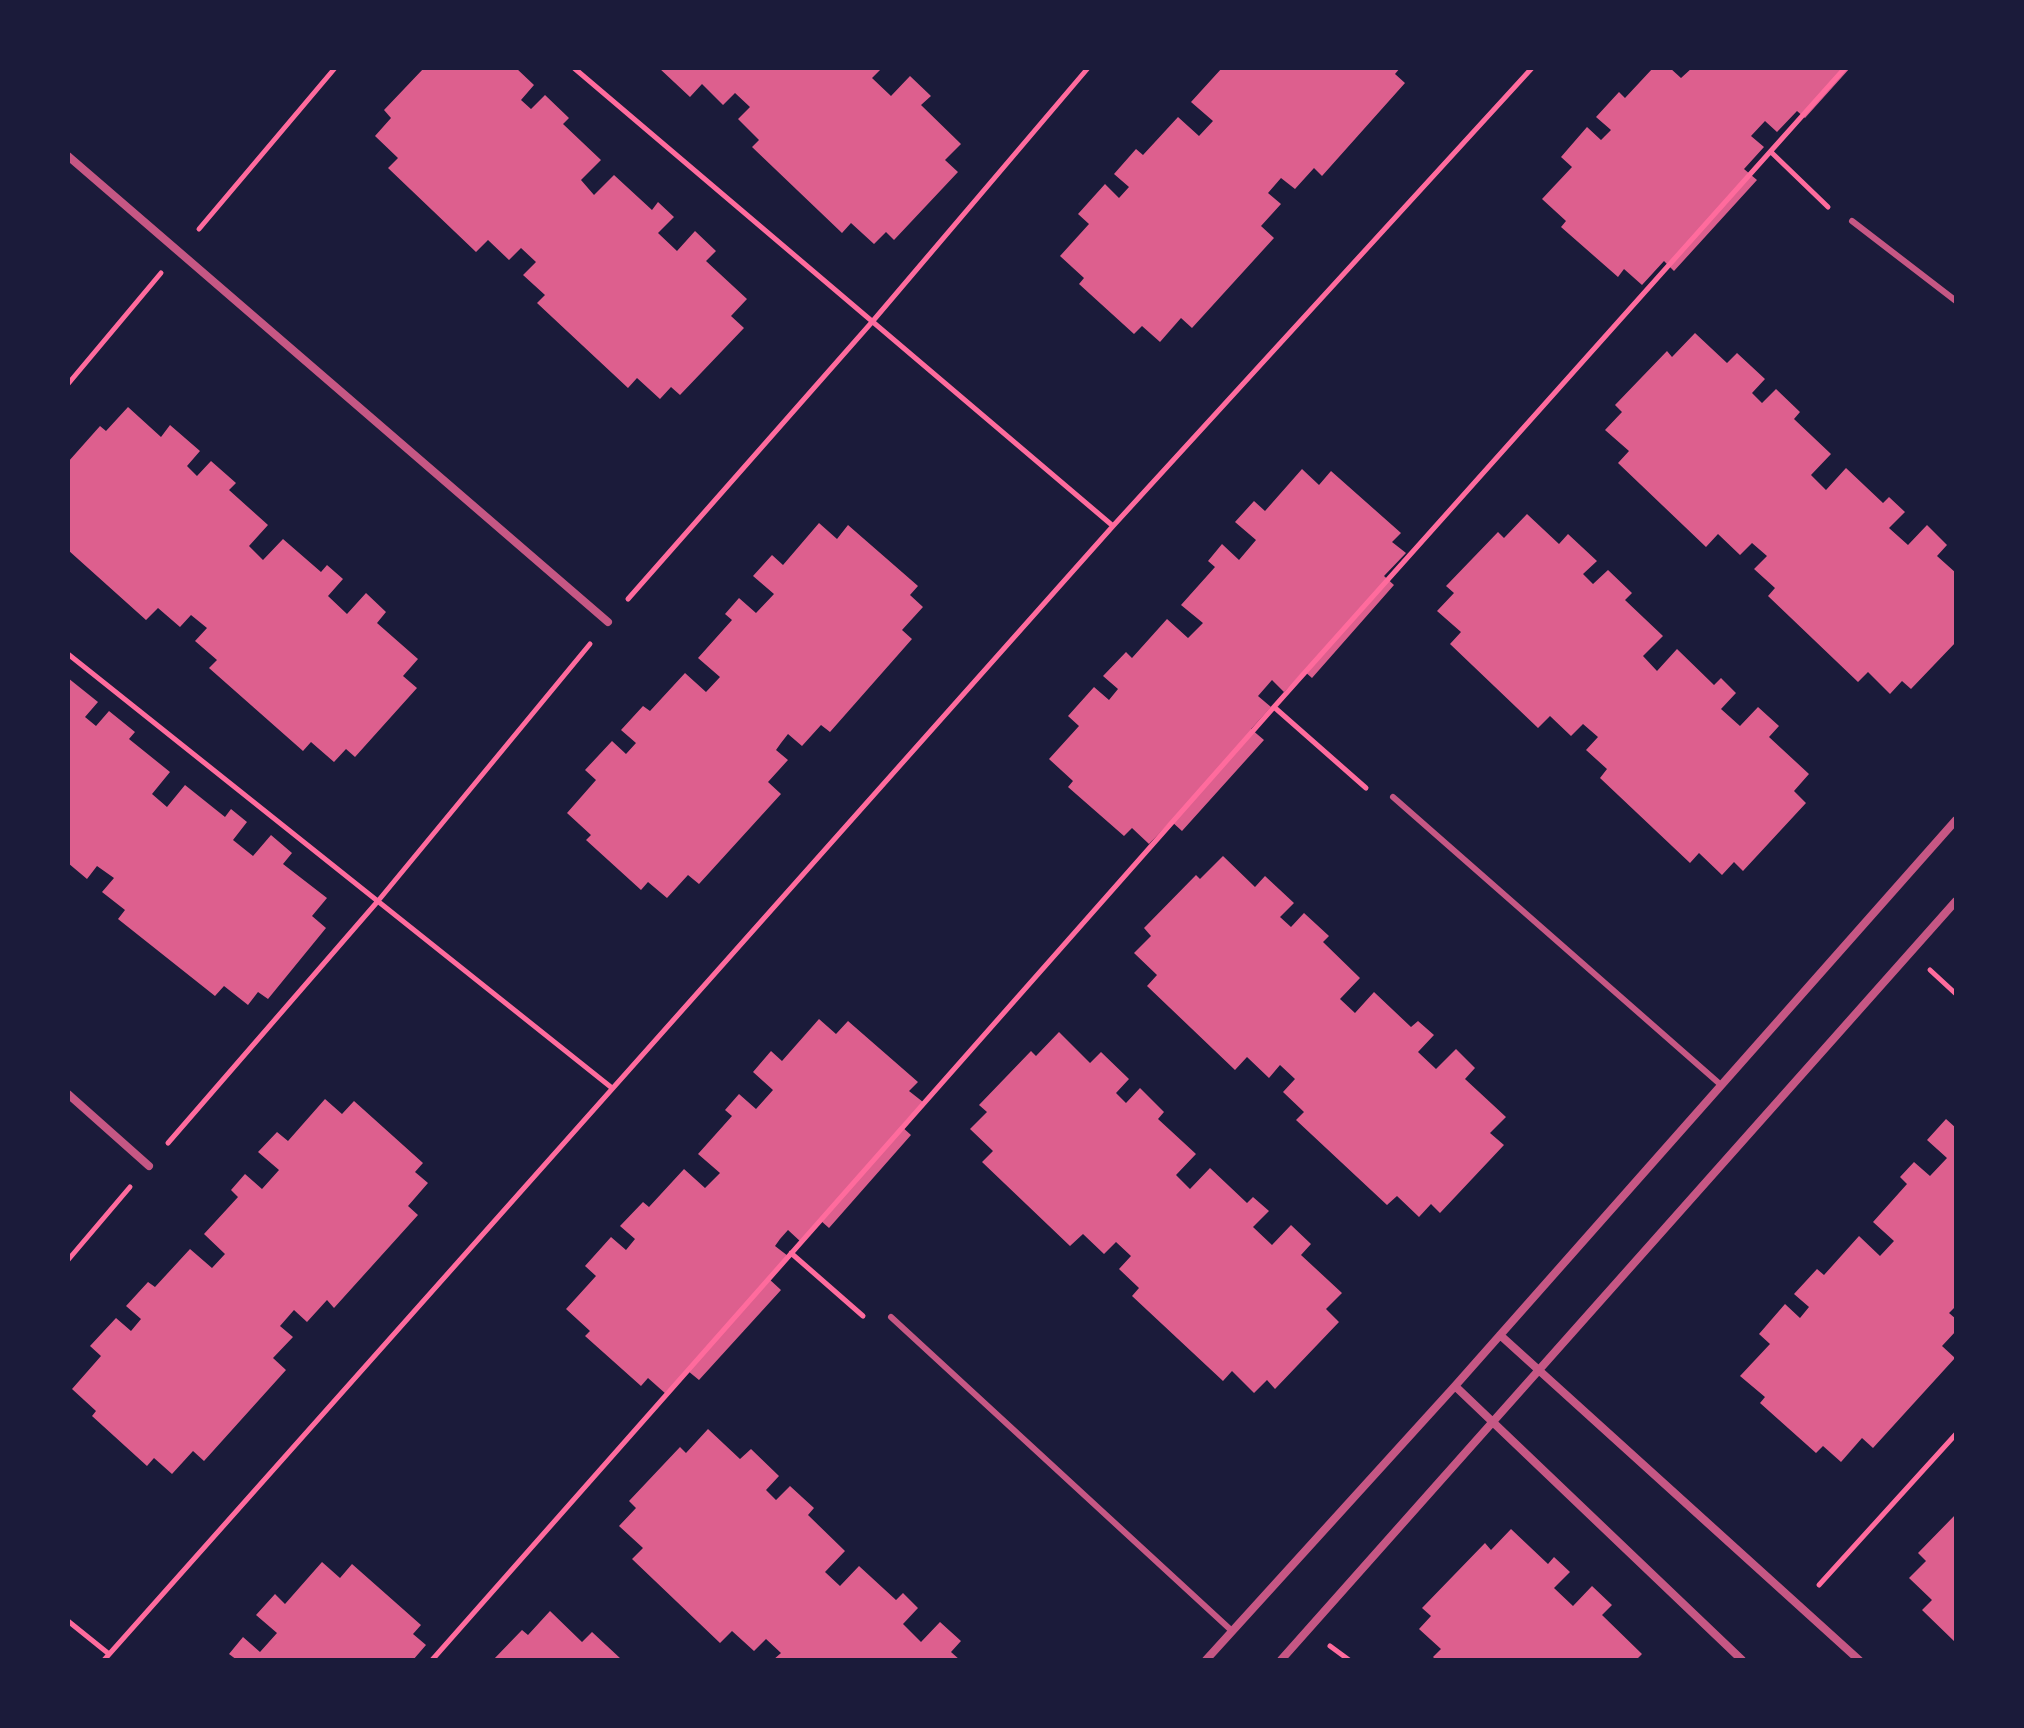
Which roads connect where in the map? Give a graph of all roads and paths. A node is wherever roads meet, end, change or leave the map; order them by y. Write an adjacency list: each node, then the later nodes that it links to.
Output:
1 (335, 68): 10 (path)
2 (574, 68): 12 (path)
3 (1088, 68): 12 (path)
4 (1532, 68): 14 (path)
5 (1845, 68): 6 (path)
6 (1771, 152): 9 (path); 17 (path)
7 (68, 156): 10 (street)
8 (1852, 221): 9 (lane)
9 (1865, 231): 11 (lane)
10 (180, 251): 13 (path); 15 (street)
11 (1956, 301)
12 (872, 322): 14 (path); 15 (path)
13 (68, 384)
14 (1113, 526): 24 (path)
15 (608, 622): 21 (path)
16 (68, 654): 21 (path)
17 (1274, 707): 19 (path); 27 (path)
18 (1393, 797): 19 (lane)
19 (1401, 804): 23 (lane)
20 (1956, 820): 23 (street)
21 (378, 901): 24 (path); 26 (path)
22 (1956, 901): 32 (street)
23 (1721, 1085): 31 (street)
24 (612, 1088): 39 (path)
25 (68, 1094): 26 (street)
26 (149, 1166): 28 (path)
27 (791, 1253): 30 (path); 41 (path)
28 (68, 1260)
29 (891, 1317): 30 (lane)
30 (901, 1327): 38 (lane)
31 (1500, 1335): 32 (street); 33 (street)
32 (1539, 1371): 34 (street); 36 (street)
33 (1455, 1386): 34 (street); 38 (street)
34 (1495, 1422): 43 (street); 44 (street)
35 (1956, 1434): 36 (path)
36 (1799, 1606): 45 (street)
37 (68, 1621): 39 (path)
38 (1232, 1631): 42 (street)
39 (109, 1654): 40 (path)
40 (104, 1660)
41 (432, 1660)
42 (1206, 1660)
43 (1281, 1660)
44 (1742, 1660)
45 (1859, 1660)

